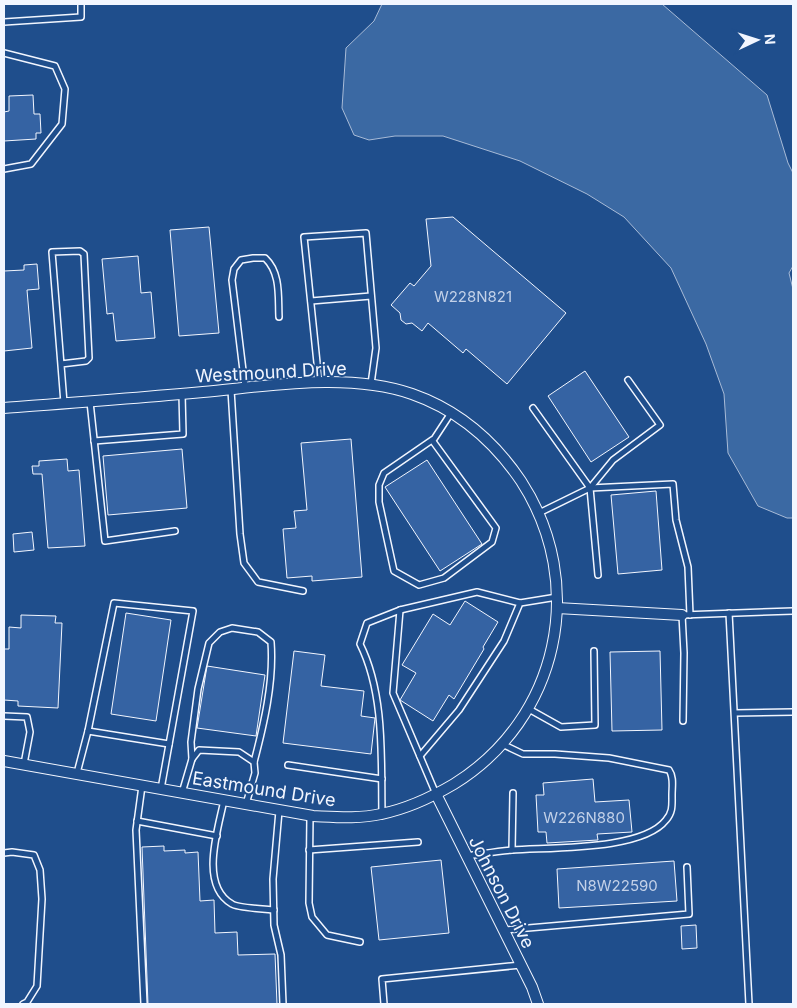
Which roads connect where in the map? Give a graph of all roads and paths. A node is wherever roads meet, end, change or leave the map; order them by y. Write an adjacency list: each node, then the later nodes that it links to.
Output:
1 (82, 4): 2 (lane)
2 (4, 22)
3 (4, 53): 4 (lane)
4 (4, 169)
5 (371, 296): 6 (lane); 6 (lane); 11 (lane)
6 (311, 301): 10 (lane)
7 (280, 317): 12 (lane)
8 (61, 364): 8 (lane); 16 (lane)
9 (628, 380): 22 (lane)
10 (319, 382): 11 (street, Westmound Drive); 12 (street, Westmound Drive)
11 (371, 384): 19 (street, Westmound Drive)
12 (245, 388): 13 (street, Westmound Drive)
13 (231, 389): 14 (street, Westmound Drive); 26 (lane)
14 (182, 394): 15 (street, Westmound Drive); 21 (lane)
15 (90, 402): 16 (street, Westmound Drive); 21 (lane)
16 (64, 404): 17 (street, Westmound Drive)
17 (4, 408)
18 (533, 408): 22 (lane)
19 (452, 413): 20 (lane); 23 (street, Westmound Drive)
20 (432, 440): 20 (lane)
21 (94, 442): 24 (lane)
22 (590, 488): 23 (lane); 25 (lane); 33 (lane)
23 (539, 512): 27 (street, Westmound Drive)
24 (175, 531)
25 (598, 575)
26 (303, 591)
27 (557, 598): 28 (lane); 29 (street, Westmound Drive)
28 (520, 603): 30 (lane); 43 (lane)
29 (557, 608): 33 (street); 35 (street, Eastmound Drive)
30 (400, 610): 43 (lane); 50 (lane)
31 (793, 611): 32 (lane)
32 (729, 613): 33 (lane); 37 (lane)
33 (686, 615): 39 (lane)
34 (594, 651): 35 (lane)
35 (527, 708): 42 (street, Eastmound Drive)
36 (793, 712): 37 (lane)
37 (735, 713): 78 (lane)
38 (4, 716): 47 (lane)
39 (683, 721)
40 (88, 731): 41 (lane); 41 (lane); 49 (lane)
41 (169, 744): 52 (lane)
42 (502, 744): 55 (street, Eastmound Drive); 65 (lane)
43 (420, 756): 55 (lane)
44 (192, 759): 46 (lane); 46 (lane); 53 (lane)
45 (4, 761): 47 (street, Eastmound Drive)
46 (254, 762): 57 (lane)
47 (24, 764): 49 (street, Eastmound Drive)
48 (288, 765): 50 (lane)
49 (77, 774): 51 (street, Eastmound Drive)
50 (382, 779): 59 (lane)
51 (142, 786): 52 (street, Eastmound Drive); 61 (lane)
52 (161, 789): 53 (street, Eastmound Drive)
53 (182, 793): 56 (street, Eastmound Drive)
54 (514, 793): 65 (lane)
55 (436, 794): 59 (street, Eastmound Drive); 67 (street, Johnson Drive)
56 (224, 800): 57 (street, Eastmound Drive); 62 (lane)
57 (246, 805): 58 (street, Eastmound Drive)
58 (279, 811): 60 (street, Eastmound Drive); 69 (lane)
59 (382, 814): 60 (street, Eastmound Drive)
60 (310, 816): 64 (lane)
61 (137, 822): 62 (lane); 74 (lane)
62 (217, 836): 69 (lane)
63 (418, 842): 64 (lane)
64 (309, 850): 71 (lane)
65 (512, 850): 67 (lane)
66 (4, 853): 73 (lane)
67 (467, 856): 70 (street, Johnson Drive)
68 (687, 866): 70 (lane)
69 (274, 910): 75 (lane)
70 (503, 930): 72 (street, Johnson Drive)
71 (360, 942)
72 (521, 965): 76 (lane); 77 (street, Johnson Drive)
73 (23, 1004)
74 (144, 1004)
75 (283, 1004)
76 (384, 1004)
77 (538, 1004)
78 (749, 1004)

